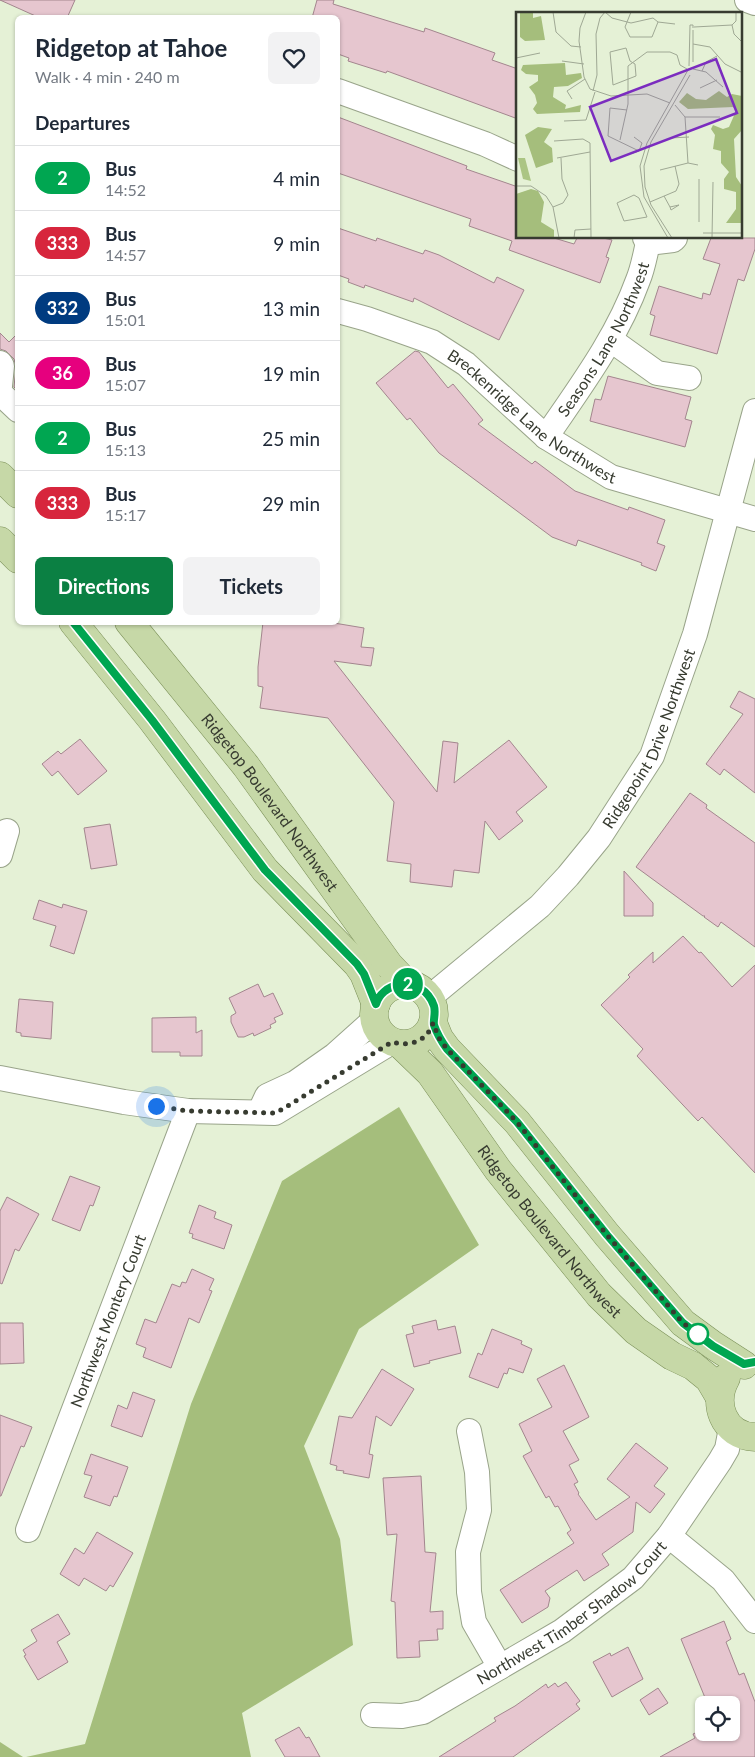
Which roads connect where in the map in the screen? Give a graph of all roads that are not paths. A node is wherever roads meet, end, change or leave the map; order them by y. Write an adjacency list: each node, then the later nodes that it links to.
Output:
1 (747, 0): 2 (street)
2 (755, 3)
3 (340, 92): 4 (street)
4 (516, 158)
5 (674, 239): 6 (street)
6 (647, 240): 8 (street, Seasons Lane Northwest)
7 (340, 312): 16 (street, Breckenridge Lane Northwest)
8 (611, 340): 10 (street); 16 (street, Seasons Lane Northwest)
9 (0, 363): 12 (street)
10 (690, 378)
11 (15, 380): 13 (street)
12 (0, 386)
13 (0, 392): 14 (street)
14 (15, 407)
15 (755, 411): 19 (street, Ridgepoint Drive Northwest)
16 (546, 437): 19 (street, Breckenridge Lane Northwest)
17 (0, 476): 18 (main road)
18 (15, 491)
19 (729, 511): 20 (street, Breckenridge Lane Northwest); 27 (street, Ridgepoint Drive Northwest)
20 (755, 519)
21 (0, 541): 22 (main road)
22 (15, 556)
23 (75, 625): 28 (main road)
24 (131, 625): 27 (main road, Ridgetop Boulevard Northwest)
25 (7, 831): 26 (street)
26 (0, 855)
27 (423, 1002): 28 (main road); 29 (main road); 33 (main road, Ridgetop Boulevard Northwest)
28 (375, 1012): 29 (main road); 32 (street)
29 (397, 1043): 32 (street); 34 (main road, Ridgetop Boulevard Northwest)
30 (0, 1078): 31 (street)
31 (188, 1111): 32 (street); 37 (street, Northwest Montery Court)
32 (260, 1111)
33 (749, 1363): 34 (main road)
34 (719, 1396): 36 (main road, Ridgetop Boulevard Northwest)
35 (469, 1431): 40 (street)
36 (741, 1438): 38 (street, Northwest Timber Shadow Court)
37 (28, 1530)
38 (669, 1536): 39 (street); 40 (street, Northwest Timber Shadow Court)
39 (755, 1621)
40 (500, 1666): 41 (street, Northwest Timber Shadow Court)
41 (373, 1715)

